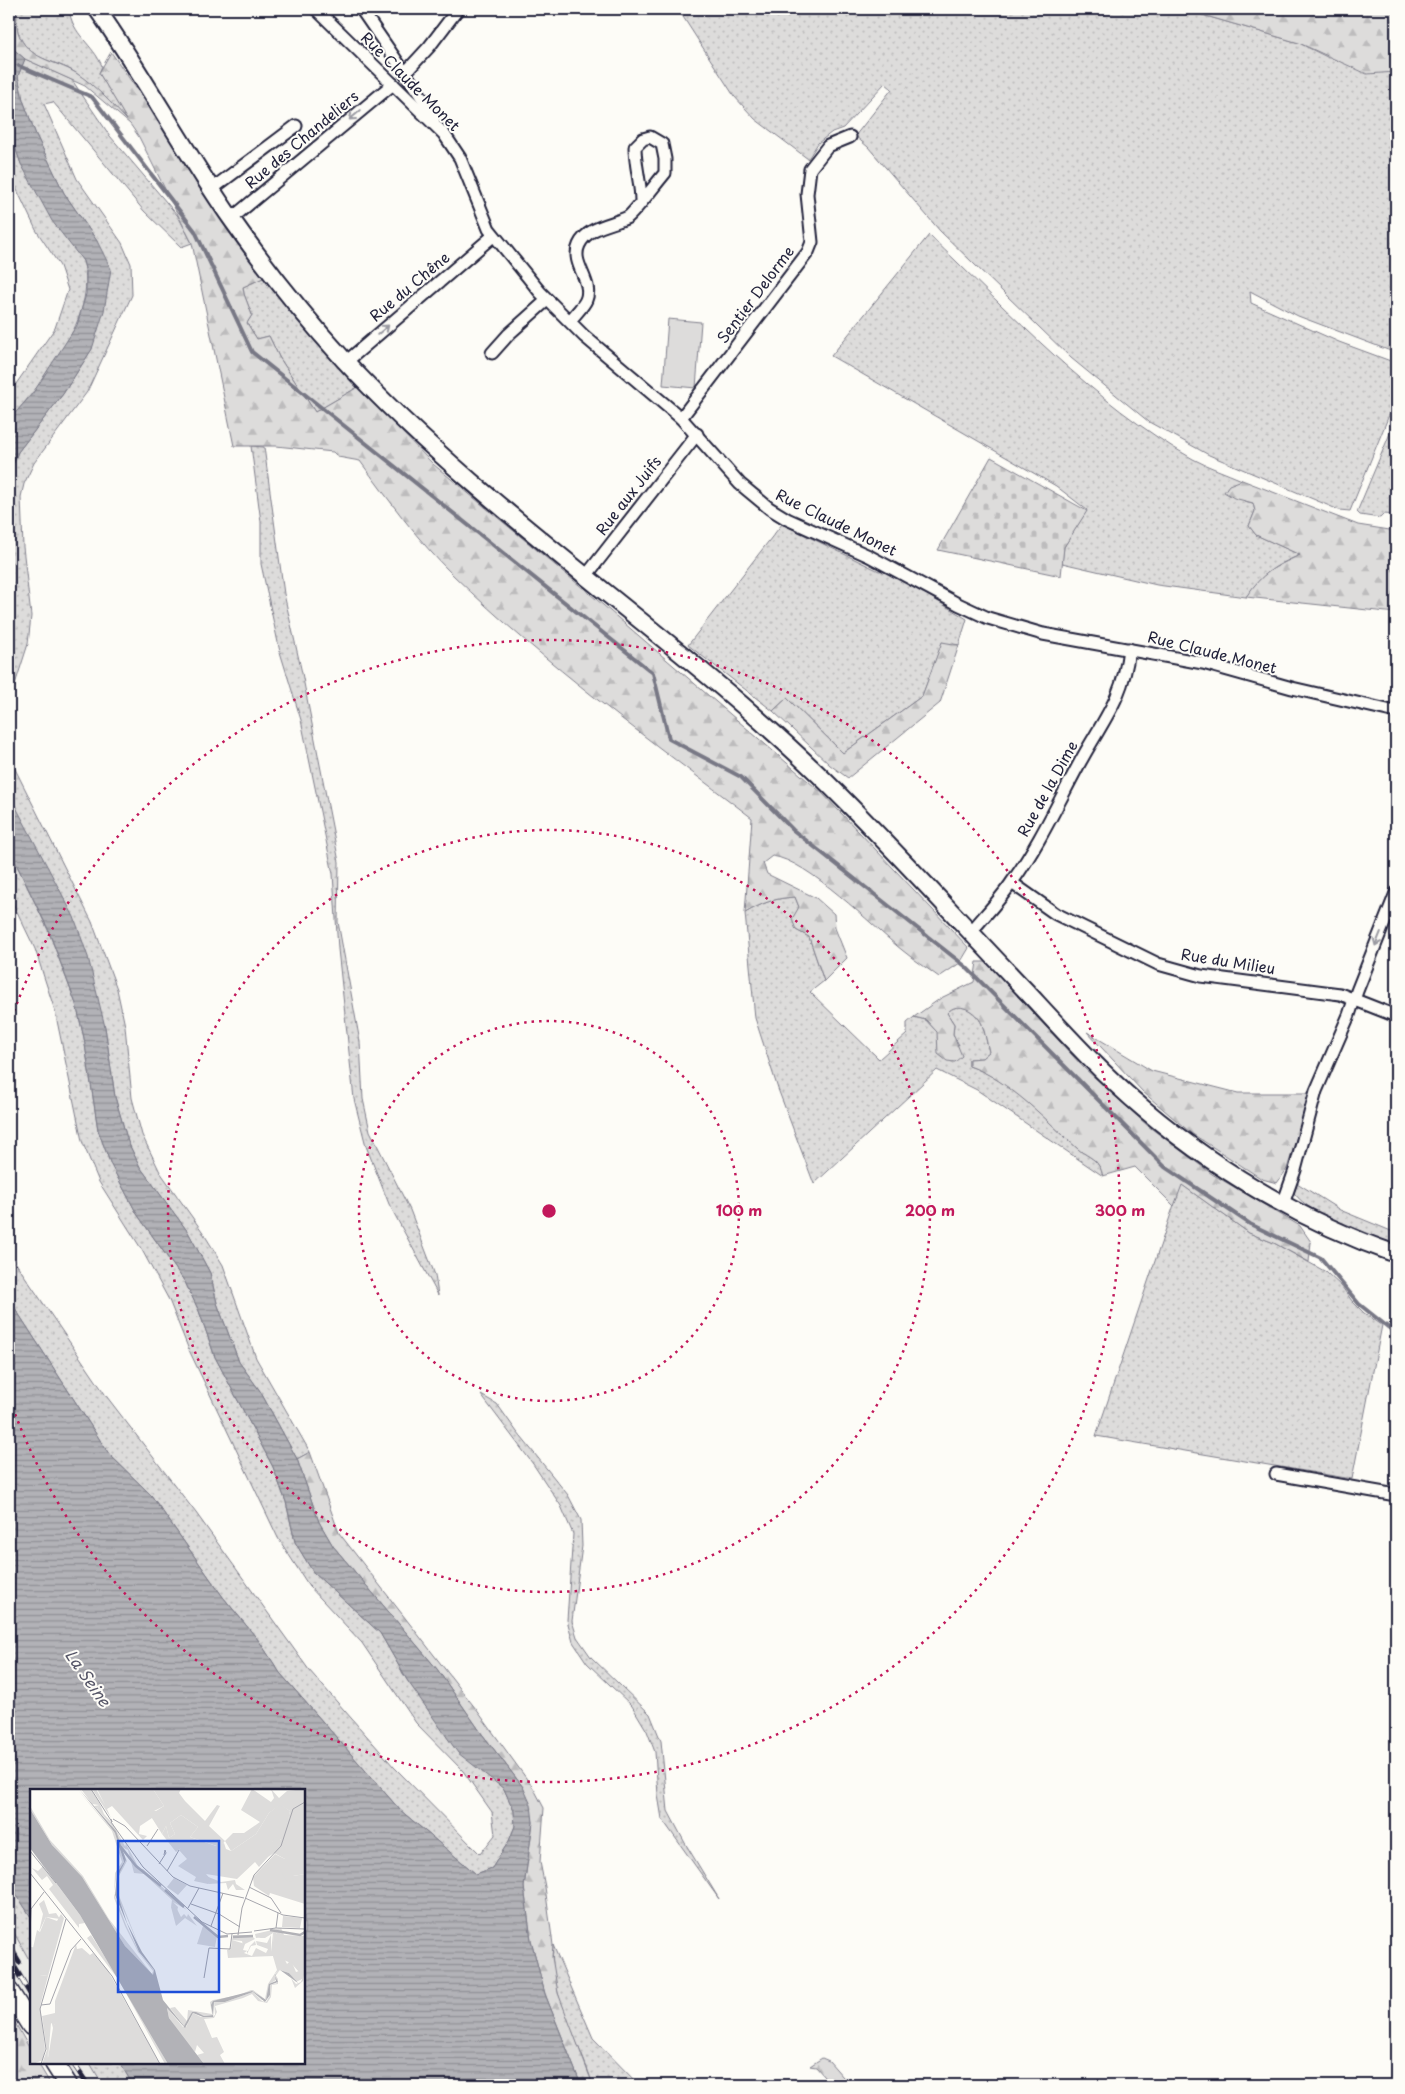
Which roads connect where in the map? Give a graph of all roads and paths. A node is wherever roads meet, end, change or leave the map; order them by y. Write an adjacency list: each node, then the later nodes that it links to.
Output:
1 (97, 9): 10 (main road)
2 (316, 9): 6 (street, Rue Claude Monet)
3 (361, 9): 5 (street)
4 (458, 9): 5 (street)
5 (405, 73): 7 (street)
6 (393, 84): 7 (street, Rue Claude Monet); 12 (street, Rue des Chandeliers, one-way to 12)
7 (433, 123): 13 (street, Rue Claude Monet)
8 (296, 126): 10 (street)
9 (850, 137): 18 (street, Sentier Delorme)
10 (212, 189): 12 (main road)
11 (641, 201): 11 (street); 15 (street)
12 (231, 219): 17 (main road)
13 (494, 236): 14 (street, Rue Claude Monet); 17 (street, Rue du Chêne, one-way to 13)
14 (547, 300): 15 (street, Rue Claude Monet); 16 (street)
15 (570, 321): 18 (street, Rue Claude Monet)
16 (492, 353)
17 (346, 362): 20 (main road)
18 (681, 418): 19 (street, Rue Claude Monet)
19 (697, 434): 20 (street, Rue aux Juifs); 21 (street, Rue Claude Monet)
20 (586, 576): 25 (main road)
21 (1128, 648): 22 (street, Rue Claude Monet); 23 (street, Rue de la Dime)
22 (1396, 712)
23 (1012, 883): 25 (street, Rue de la Dime); 26 (street, Rue du Milieu)
24 (1396, 893): 26 (street, one-way to 26)
25 (971, 932): 28 (main road)
26 (1354, 998): 27 (street, Rue du Milieu); 28 (street)
27 (1396, 1016)
28 (1282, 1204): 29 (main road)
29 (1396, 1254)
30 (1276, 1474): 31 (street)
31 (1396, 1494)
32 (9, 1991): 33 (main road)
33 (30, 2024)
34 (55, 2064): 35 (main road)
35 (68, 2085)

